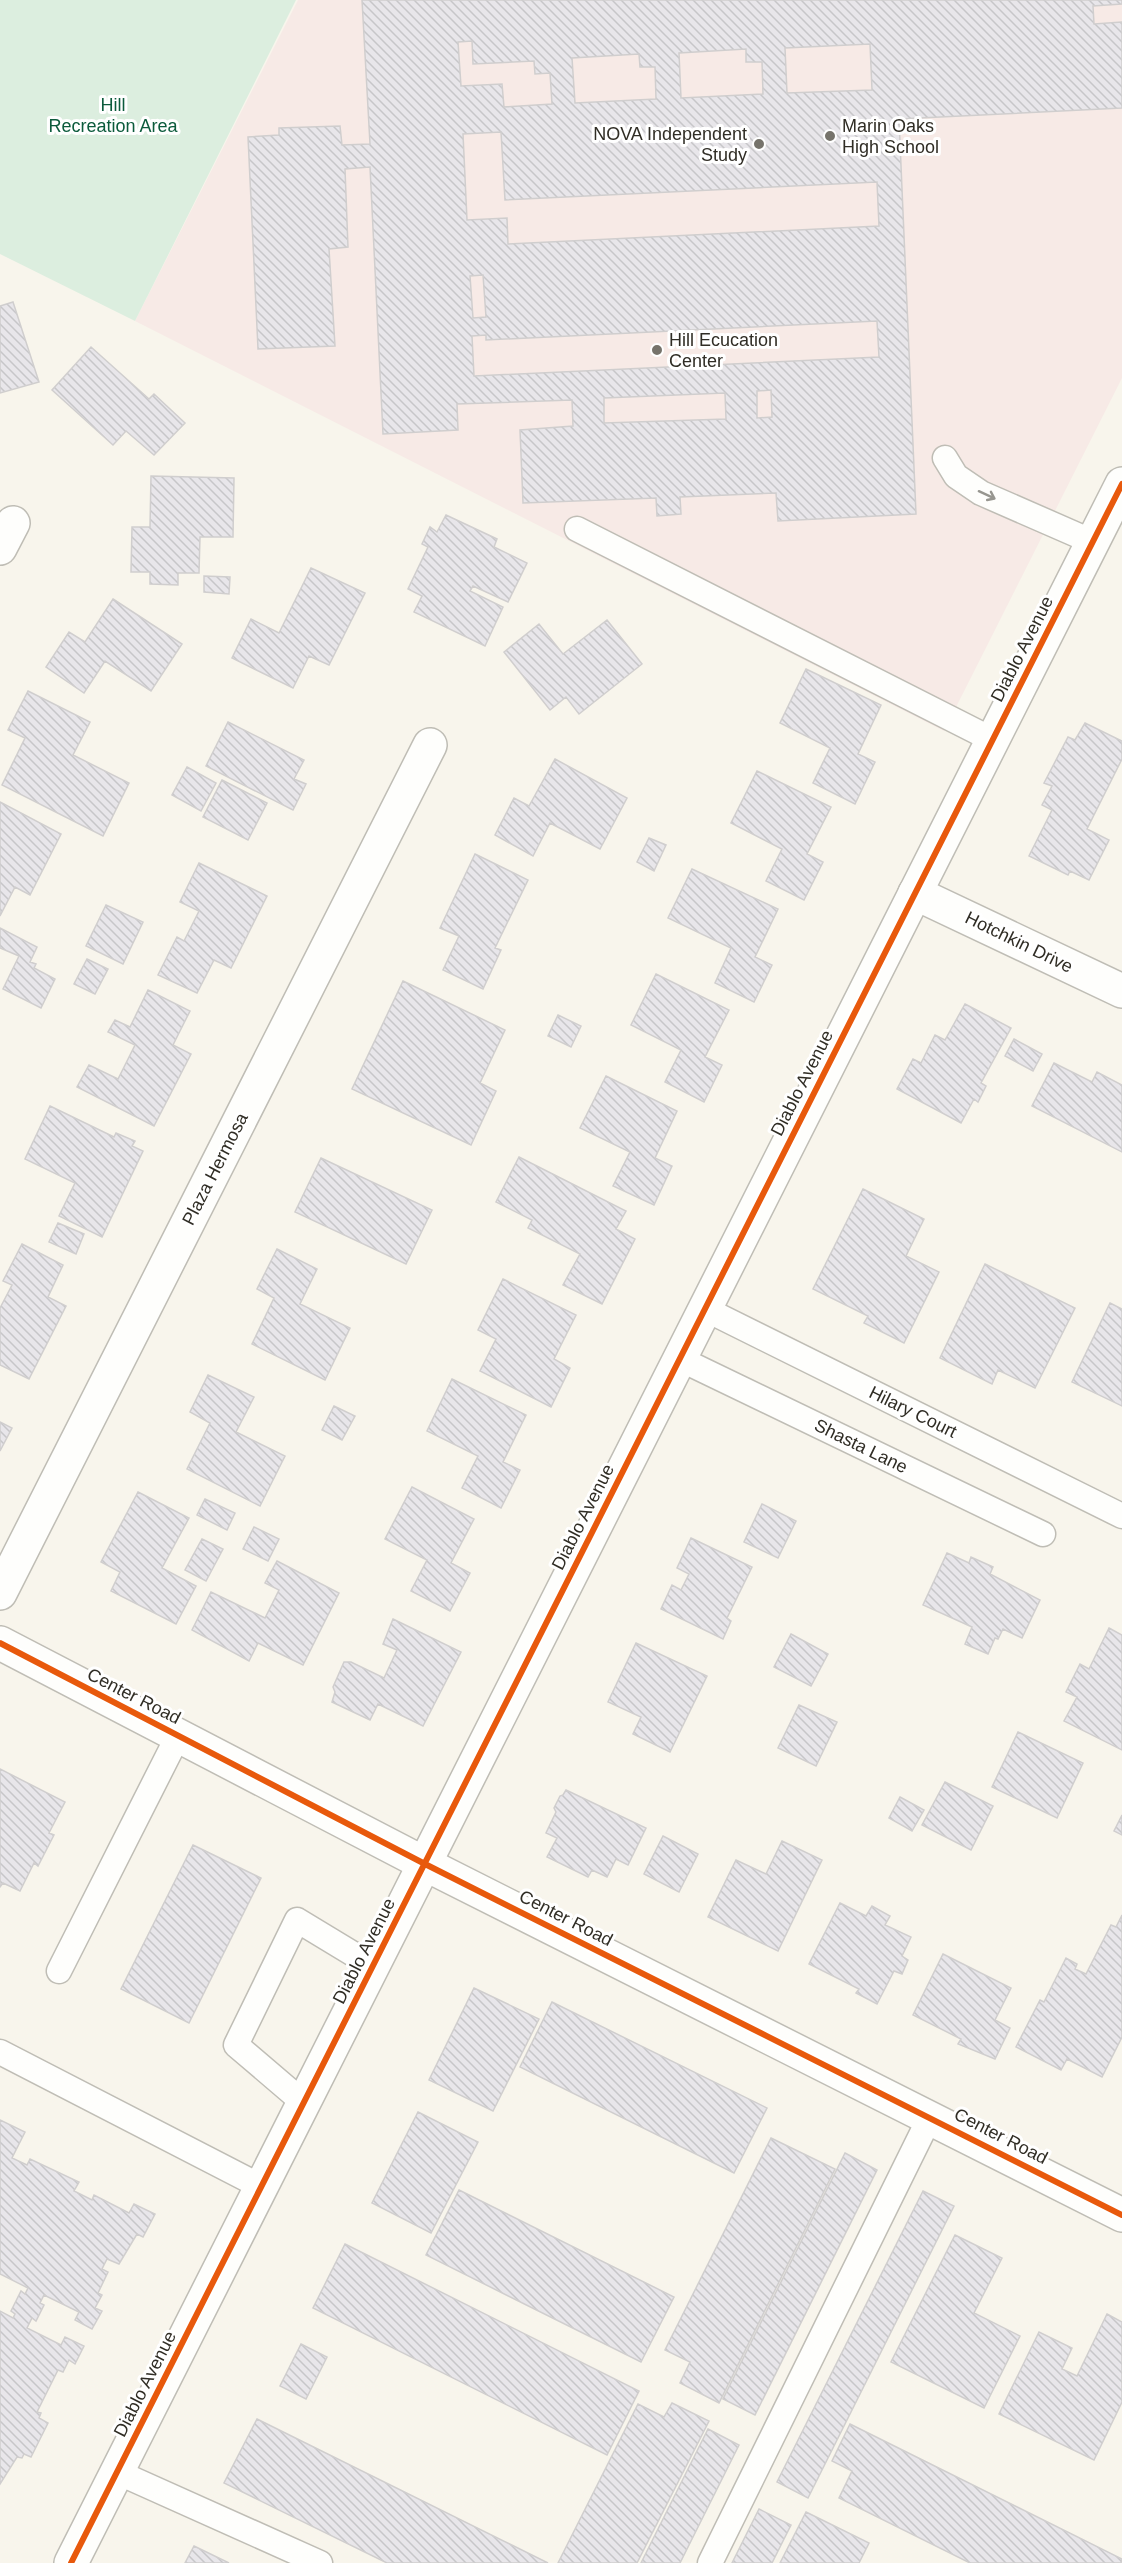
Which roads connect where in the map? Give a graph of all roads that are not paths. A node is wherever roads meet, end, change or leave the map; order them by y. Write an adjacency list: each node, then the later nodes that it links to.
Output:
1 (945, 458): 4 (lane, one-way to 4)
2 (1122, 484): 4 (street, Diablo Avenue)
3 (577, 529): 5 (lane)
4 (1093, 542): 5 (street, Diablo Avenue)
5 (993, 740): 7 (street, Diablo Avenue)
6 (429, 745): 13 (street, Plaza Hermosa)
7 (915, 893): 8 (street, Hotchkin Drive); 9 (street, Diablo Avenue)
8 (1122, 991)
9 (705, 1309): 10 (street, Diablo Avenue); 11 (lane, Hilary Court)
10 (680, 1359): 12 (lane, Shasta Lane); 16 (street, Diablo Avenue)
11 (1122, 1516)
12 (1042, 1534)
13 (0, 1593)
14 (0, 1643): 15 (street, Center Road)
15 (178, 1736): 16 (street, Center Road); 18 (lane)
16 (424, 1864): 17 (street, Diablo Avenue); 21 (street, Center Road)
17 (373, 1966): 20 (street, Diablo Avenue); 20 (lane)
18 (59, 1971)
19 (0, 2052): 22 (lane)
20 (304, 2103): 22 (street, Diablo Avenue)
21 (930, 2117): 23 (street, Center Road); 27 (lane)
22 (262, 2187): 24 (street, Diablo Avenue)
23 (1122, 2214)
24 (117, 2472): 25 (street, Diablo Avenue); 26 (lane)
25 (71, 2563)
26 (320, 2563)
27 (710, 2563)

